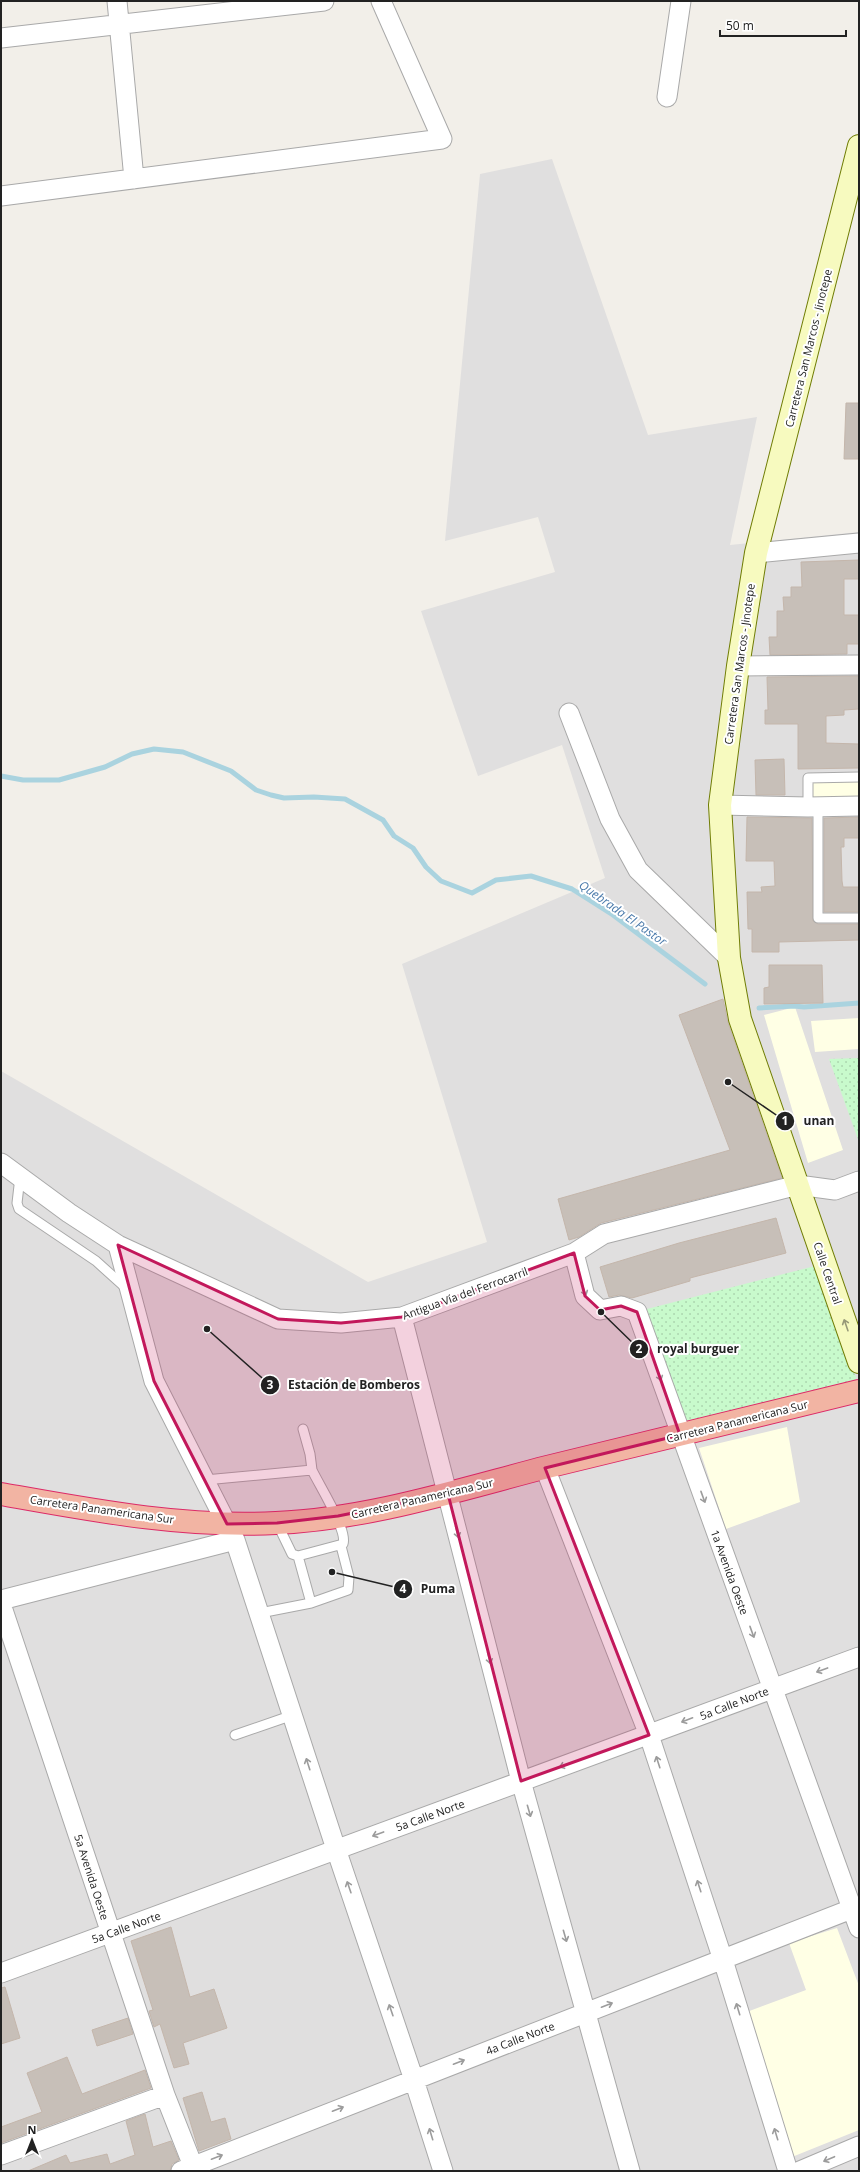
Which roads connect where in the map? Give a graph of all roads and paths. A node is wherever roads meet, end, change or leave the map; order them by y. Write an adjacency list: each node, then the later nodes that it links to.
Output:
1 (117, 1): 5 (street)
2 (324, 1): 5 (street)
3 (381, 1): 9 (street)
4 (681, 1): 7 (street)
5 (120, 24): 6 (street); 9 (street)
6 (1, 38)
7 (667, 97)
8 (859, 146): 12 (main road, Carretera San Marcos - Jinotepe)
9 (134, 179): 10 (street)
10 (1, 196)
11 (859, 543): 12 (street)
12 (756, 553): 14 (main road, Carretera San Marcos - Jinotepe)
13 (859, 665): 14 (street)
14 (738, 666): 17 (main road, Carretera San Marcos - Jinotepe)
15 (569, 713): 21 (street)
16 (859, 776): 19 (lane)
17 (720, 805): 19 (street); 21 (main road, Carretera San Marcos - Jinotepe)
18 (859, 806): 19 (street)
19 (813, 807): 20 (lane)
20 (859, 918)
21 (729, 958): 25 (main road, Carretera San Marcos - Jinotepe)
22 (1, 1163): 23 (street, Antigua Vía del Ferrocarril)
23 (20, 1176): 26 (street, Antigua Vía del Ferrocarril); 28 (lane)
24 (859, 1181): 25 (street, Antigua Vía del Ferrocarril)
25 (798, 1185): 27 (street, Antigua Vía del Ferrocarril); 30 (main road, Calle Central, one-way to 25)
26 (118, 1244): 28 (street); 29 (street, Antigua Vía del Ferrocarril)
27 (574, 1253): 29 (street, Antigua Vía del Ferrocarril); 33 (street, 1a Avenida Oeste, one-way to 33)
28 (131, 1292): 36 (street)
29 (402, 1317): 38 (street)
30 (859, 1362)
31 (859, 1390): 33 (highway, Carretera Panamericana Sur)
32 (303, 1429): 35 (lane)
33 (680, 1435): 34 (highway, Carretera Panamericana Sur); 49 (street, 1a Avenida Oeste, one-way to 49)
34 (545, 1468): 38 (highway, Carretera Panamericana Sur); 52 (street)
35 (312, 1470): 36 (lane); 39 (lane)
36 (205, 1480): 41 (street)
37 (1, 1494): 41 (highway, Carretera Panamericana Sur)
38 (448, 1494): 39 (highway, Carretera Panamericana Sur); 53 (street, one-way to 53)
39 (338, 1516): 40 (highway, Carretera Panamericana Sur); 42 (lane)
40 (277, 1523): 41 (highway, Carretera Panamericana Sur); 43 (lane)
41 (231, 1532): 44 (street); 47 (street)
42 (341, 1546): 43 (lane); 45 (lane)
43 (298, 1556): 45 (lane)
44 (1, 1600)
45 (311, 1603): 47 (lane)
46 (1, 1604): 57 (street, 5a Avenida Oeste)
47 (260, 1613): 50 (street)
48 (859, 1657): 49 (street, 5a Calle Norte, one-way to 49)
49 (773, 1688): 52 (street, 5a Calle Norte, one-way to 52); 55 (street, 1a Avenida Oeste)
50 (292, 1715): 51 (lane); 54 (street, one-way to 50)
51 (235, 1735)
52 (649, 1735): 53 (street, 5a Calle Norte, one-way to 53); 58 (street, one-way to 52)
53 (521, 1781): 54 (street, 5a Calle Norte, one-way to 54); 60 (street, one-way to 60)
54 (336, 1849): 57 (street, 5a Calle Norte); 61 (street, one-way to 54)
55 (856, 1907): 56 (street, 1a Avenida Oeste); 58 (street, 4a Calle Norte)
56 (859, 1928)
57 (110, 1932): 59 (street, 5a Calle Norte); 62 (street, 5a Avenida Oeste)
58 (723, 1960): 60 (street, 4a Calle Norte, one-way to 58); 68 (street, one-way to 58)
59 (1, 1973)
60 (586, 2012): 61 (street, 4a Calle Norte, one-way to 60); 67 (street)
61 (414, 2080): 65 (street, 4a Calle Norte, one-way to 61); 66 (street, one-way to 61)
62 (165, 2095): 64 (street); 65 (street, 5a Avenida Oeste)
63 (859, 2146): 69 (street, one-way to 69)
64 (1, 2155)
65 (190, 2169)
66 (443, 2171)
67 (630, 2171)
68 (788, 2171)
69 (800, 2171)

